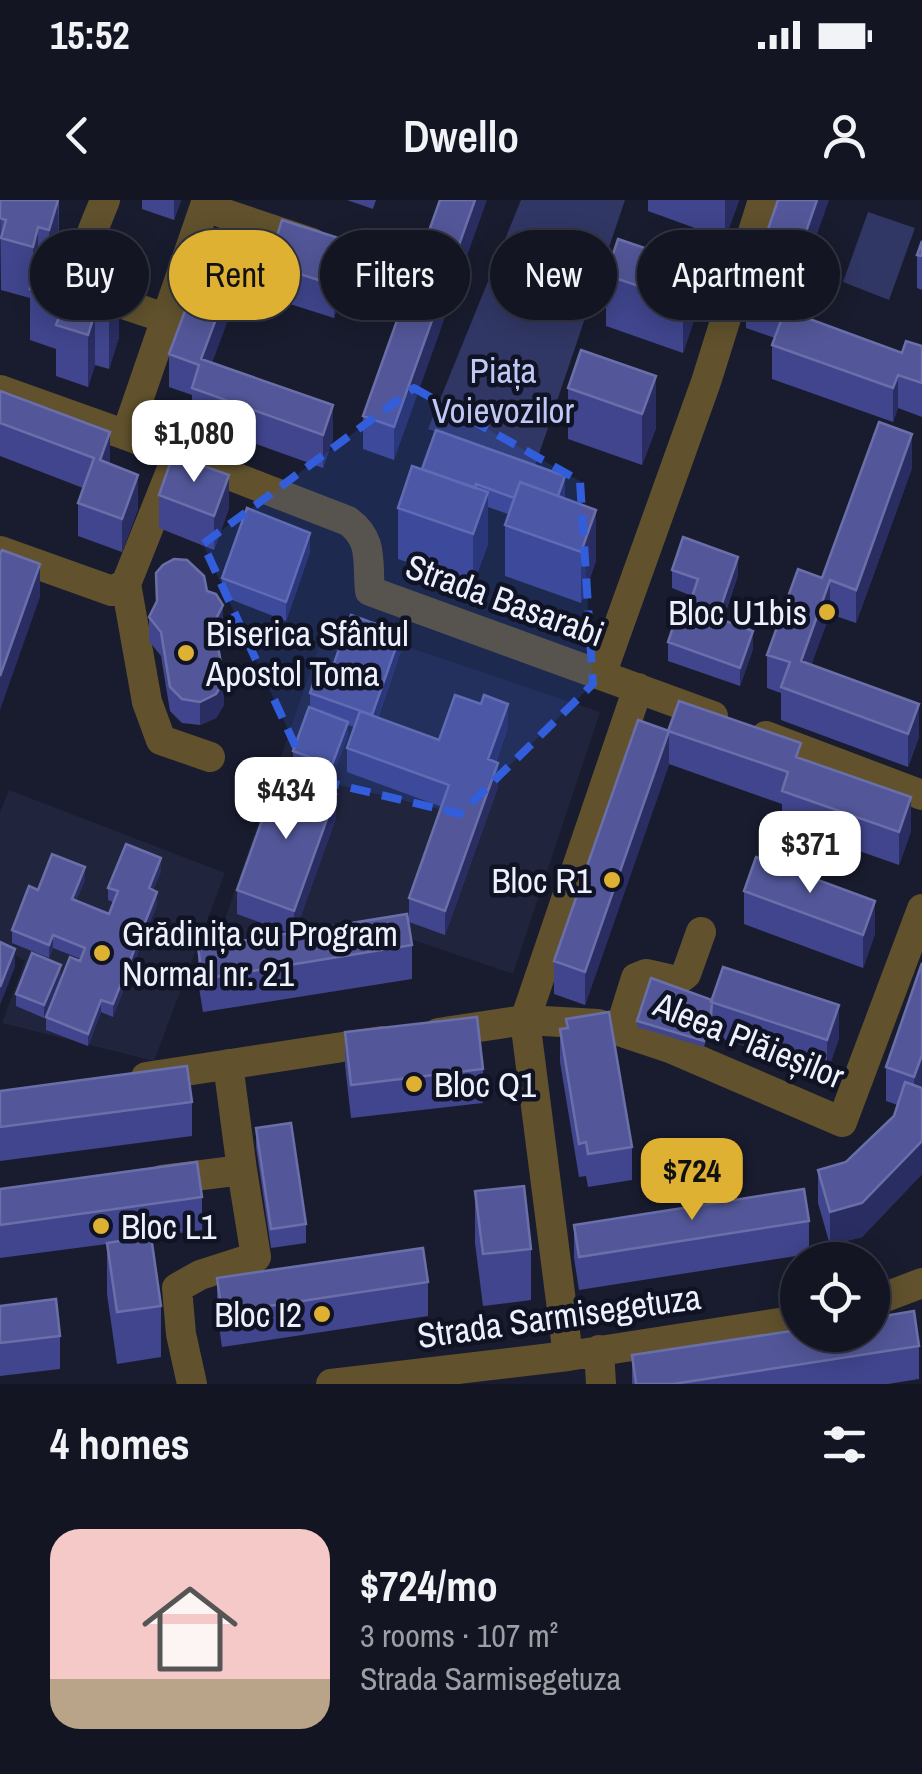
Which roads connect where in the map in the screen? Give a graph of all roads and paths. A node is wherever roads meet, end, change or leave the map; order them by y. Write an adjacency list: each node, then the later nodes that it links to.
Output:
1 (105, 200): 5 (street)
2 (763, 200): 11 (street)
3 (206, 204): 4 (street); 5 (street)
4 (312, 243)
5 (165, 318): 7 (street)
6 (0, 390): 7 (street, Strada Basarabi)
7 (126, 435): 8 (street, Strada Basarabi)
8 (178, 455): 10 (street); 11 (street, Strada Basarabi)
9 (0, 551): 10 (street)
10 (126, 584): 13 (street)
11 (601, 675): 12 (street, Strada Basarabi)
12 (638, 688): 14 (street, Strada Basarabi); 17 (street)
13 (210, 757)
14 (922, 795)
15 (922, 909): 18 (street, Aleea Plăieșilor)
16 (702, 932): 18 (street)
17 (525, 1020): 18 (street, Aleea Plăieșilor); 19 (street, Aleea Plăieșilor); 27 (street)
18 (620, 1029)
19 (228, 1064): 20 (street, Aleea Plăieșilor); 21 (street)
20 (126, 1080)
21 (242, 1170): 22 (street); 28 (street)
22 (130, 1185)
23 (922, 1283): 24 (street)
24 (890, 1295)
25 (780, 1323): 26 (street, Strada Sarmisegetuza)
26 (599, 1350): 27 (street, Strada Sarmisegetuza); 30 (street)
27 (568, 1356): 29 (street, Strada Sarmisegetuza)
28 (192, 1384)
29 (331, 1384)
30 (601, 1384)

